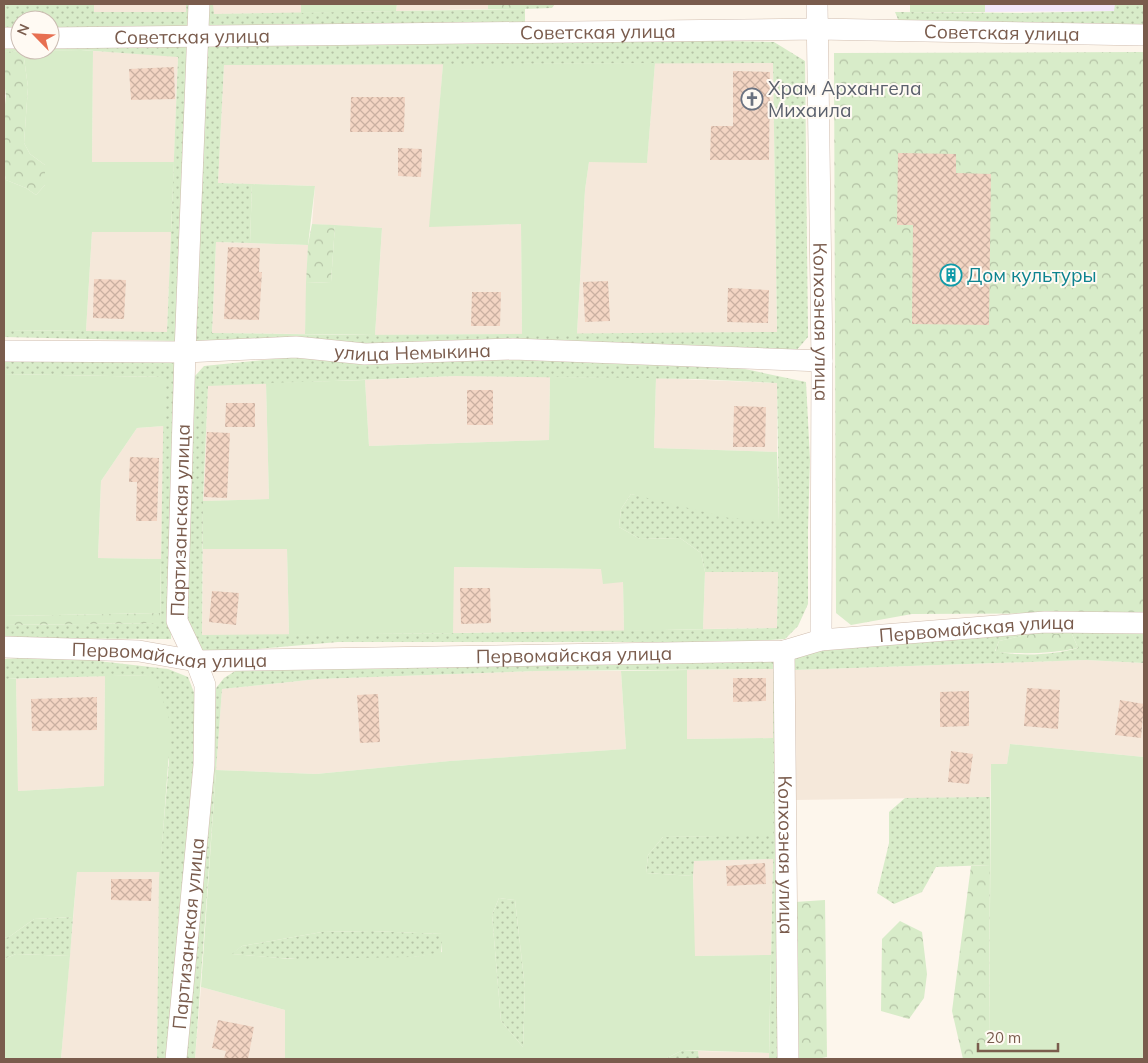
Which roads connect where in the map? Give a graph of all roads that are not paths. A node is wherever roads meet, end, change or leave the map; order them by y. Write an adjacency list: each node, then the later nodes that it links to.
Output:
1 (199, 4): 5 (street, Партизанская улица)
2 (817, 4): 3 (street, Колхозная улица)
3 (818, 30): 4 (street, Советская улица); 5 (street, Советская улица); 9 (street, Колхозная улица)
4 (1144, 35)
5 (198, 36): 6 (street, Советская улица); 8 (street, Партизанская улица)
6 (60, 38)
7 (4, 351): 8 (street, улица Немыкина)
8 (185, 352): 9 (street, улица Немыкина); 14 (street, Партизанская улица)
9 (822, 362): 11 (street, Колхозная улица)
10 (1144, 623): 11 (street, Первомайская улица)
11 (821, 640): 13 (street, Первомайская улица)
12 (4, 647): 14 (street, Первомайская улица)
13 (784, 651): 14 (street, Первомайская улица); 16 (street, Колхозная улица)
14 (196, 660): 15 (street, Партизанская улица)
15 (176, 1059)
16 (788, 1059)

